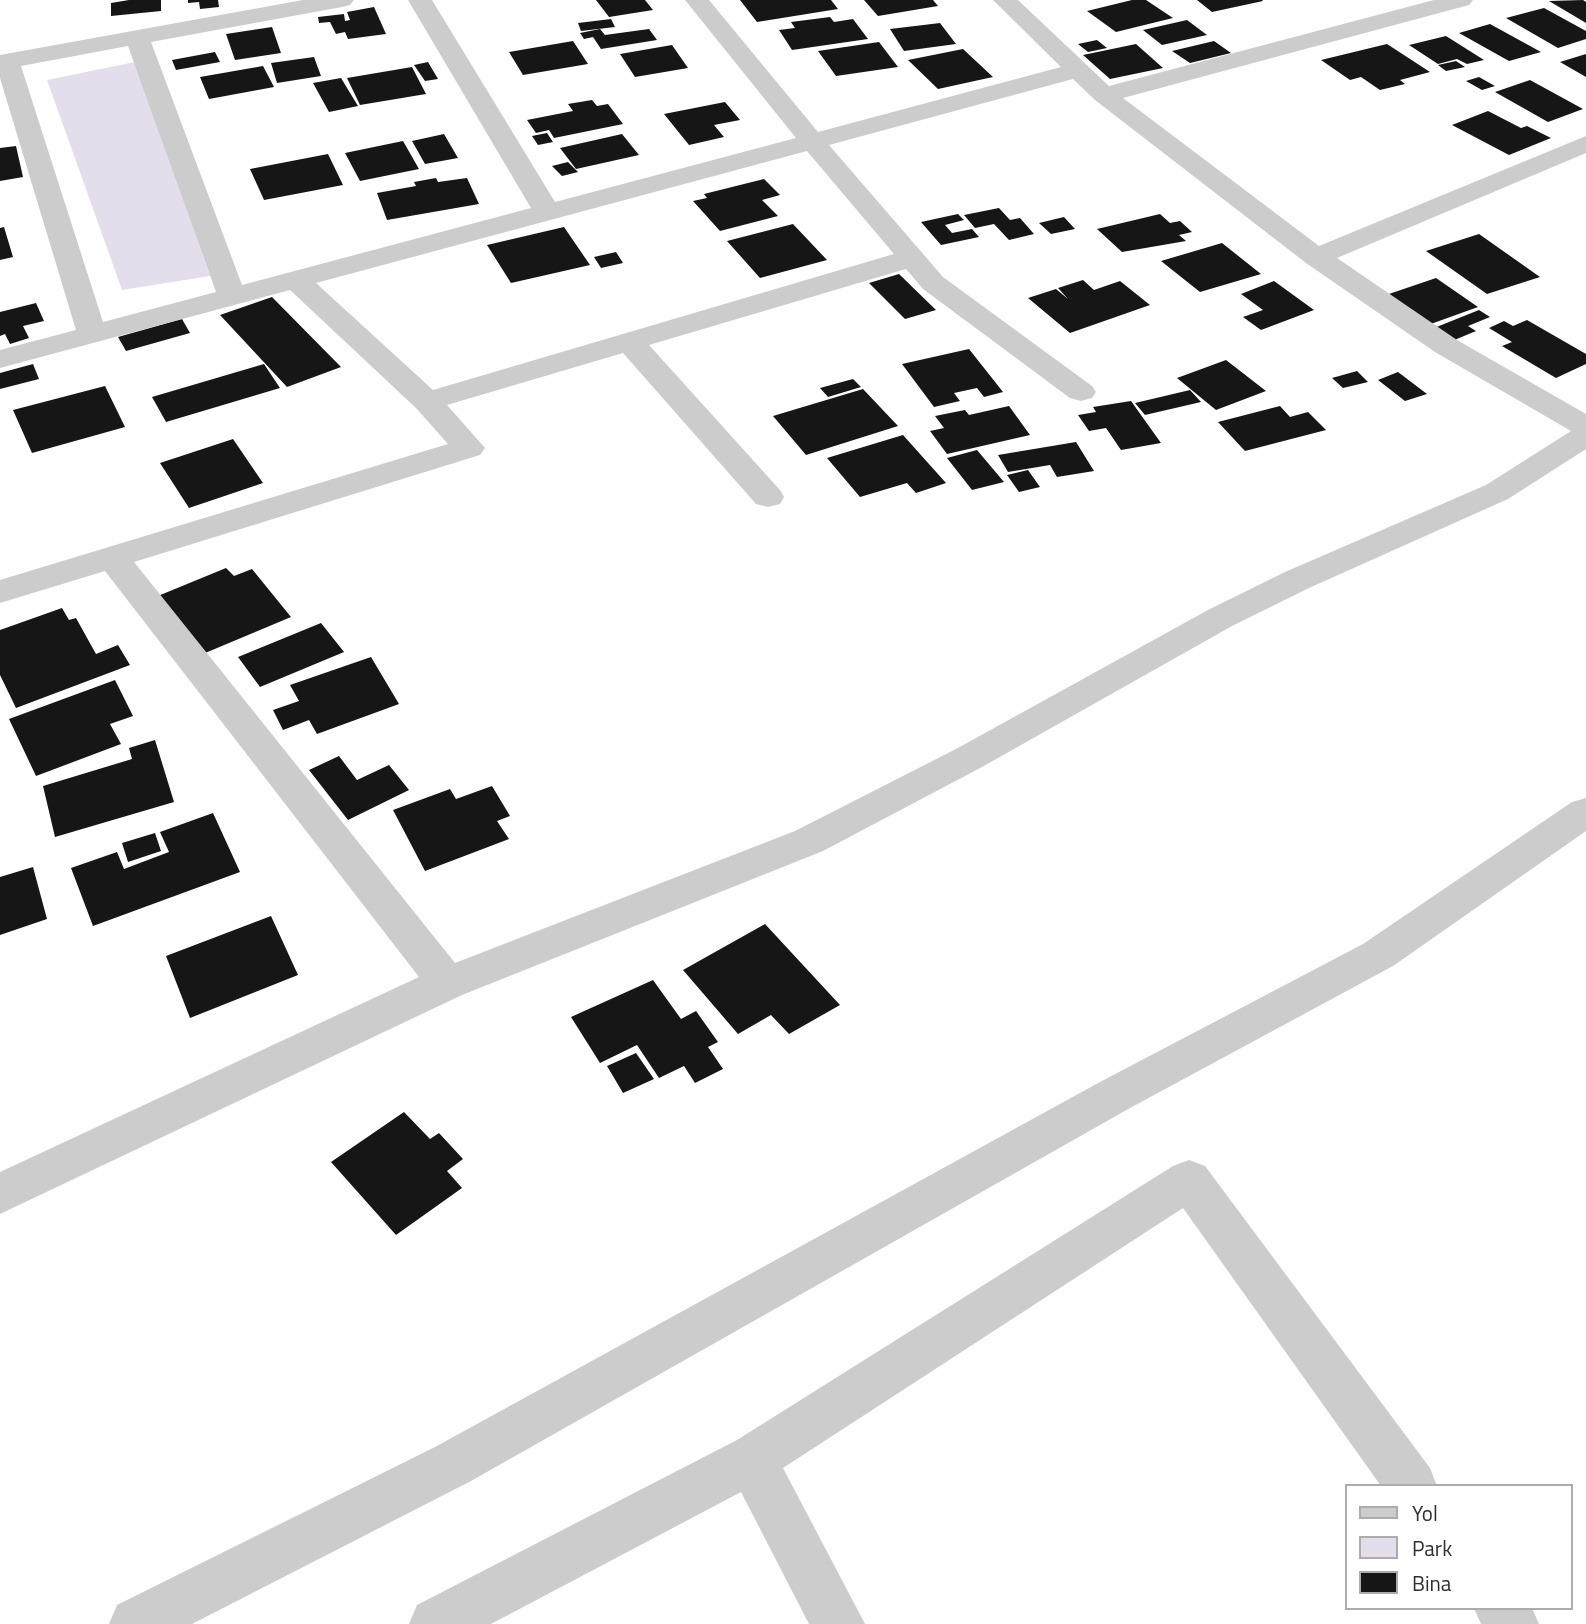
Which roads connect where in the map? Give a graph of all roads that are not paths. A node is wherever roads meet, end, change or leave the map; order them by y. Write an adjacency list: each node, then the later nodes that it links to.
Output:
1 (342, 0): 8 (street)
2 (421, 0): 14 (street)
3 (697, 0): 12 (street)
4 (1005, 0): 10 (street)
5 (1461, 0): 7 (street)
6 (1346, 6): 7 (street)
7 (1375, 23): 11 (street)
8 (137, 37): 9 (street); 18 (street)
9 (4, 62): 19 (street)
10 (1076, 71): 11 (street); 12 (street)
11 (1104, 95): 15 (street)
12 (812, 141): 14 (street); 16 (street)
13 (1586, 144): 15 (street)
14 (547, 212): 17 (street)
15 (1316, 257): 24 (street)
16 (912, 258): 20 (street); 22 (street)
17 (296, 279): 18 (street); 23 (street)
18 (232, 297): 19 (street)
19 (92, 334): 21 (street)
20 (629, 341): 23 (street); 26 (street)
21 (0, 359)
22 (1081, 392)
23 (427, 401): 27 (street)
24 (1586, 427)
25 (1586, 435): 30 (street)
26 (768, 497)
27 (111, 556): 28 (street); 30 (street)
28 (0, 592)
29 (1586, 812): 34 (street)
30 (447, 984): 31 (street)
31 (0, 1194)
32 (751, 1459): 33 (street); 35 (street); 36 (street)
33 (1411, 1484)
34 (136, 1624)
35 (436, 1624)
36 (838, 1624)

